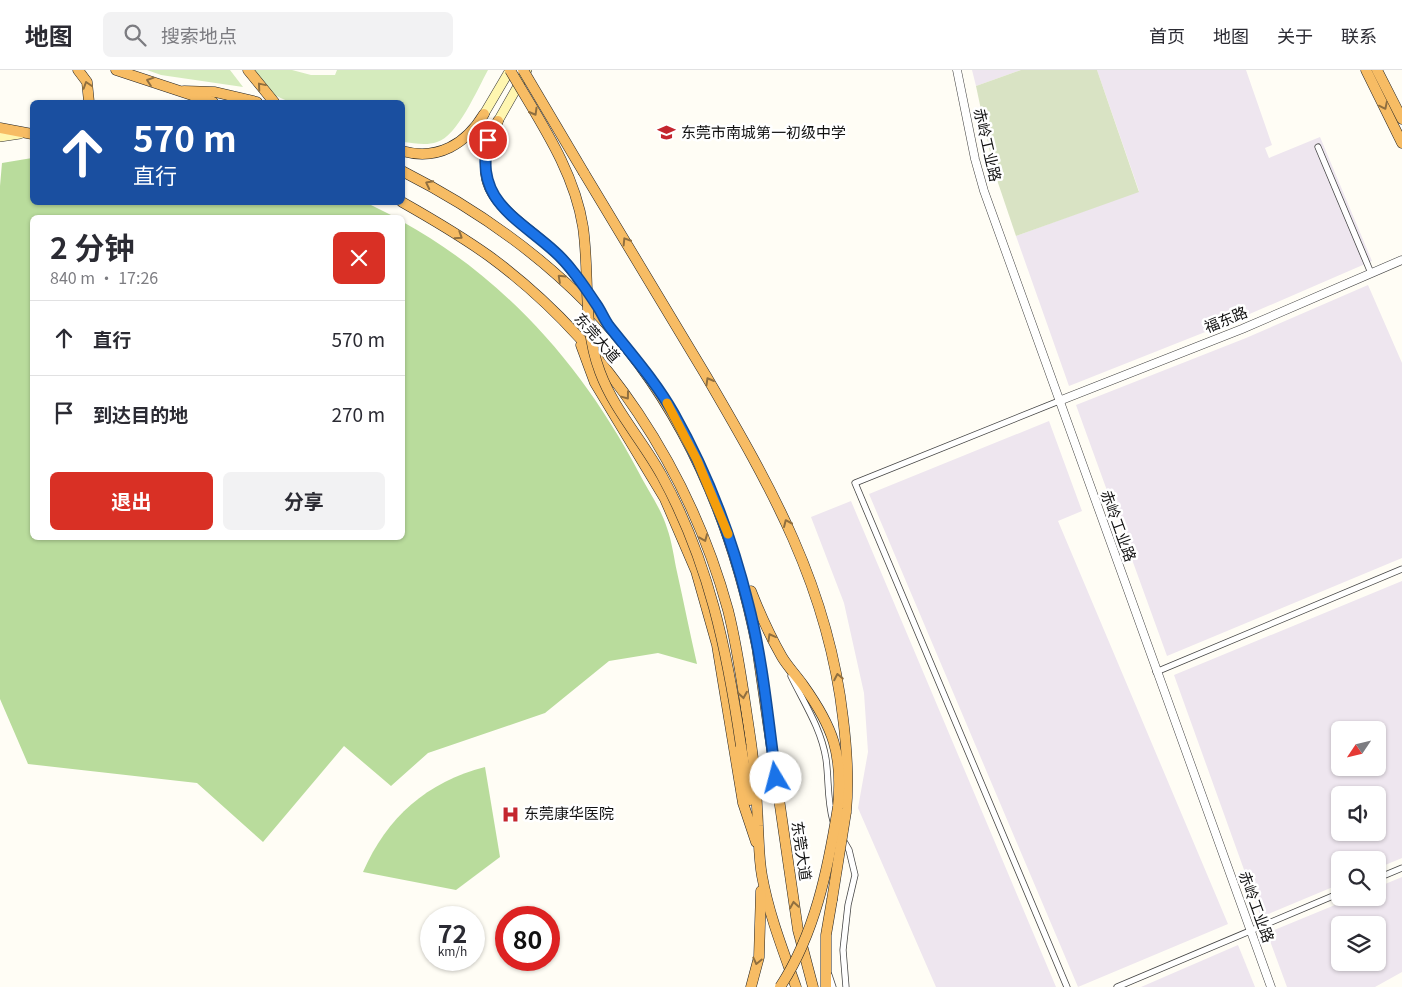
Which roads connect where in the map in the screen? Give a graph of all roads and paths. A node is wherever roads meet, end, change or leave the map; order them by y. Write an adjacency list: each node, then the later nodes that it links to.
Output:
1 (78, 70): 11 (highway, one-way to 1)
2 (116, 70): 10 (highway, one-way to 2)
3 (248, 70): 14 (highway, one-way to 3)
4 (510, 70): 15 (main road); 40 (highway, one-way to 40, bridge)
5 (522, 70): 37 (highway, one-way to 5, bridge)
6 (527, 70): 17 (main road)
7 (956, 70): 32 (street, 赤岭工业路)
8 (1366, 70): 23 (highway, one-way to 23)
9 (1377, 70): 16 (highway)
10 (180, 91): 12 (highway); 13 (highway)
11 (89, 100)
12 (207, 100)
13 (249, 100)
14 (272, 100)
15 (484, 114): 25 (highway)
16 (1402, 119)
17 (498, 121): 30 (highway)
18 (0, 128): 19 (highway); 20 (highway)
19 (30, 129)
20 (30, 134)
21 (30, 134): 22 (main road)
22 (0, 137)
23 (1402, 143)
24 (1318, 147): 29 (street)
25 (405, 151)
26 (405, 172): 30 (highway, 东莞大道, one-way to 26)
27 (405, 204): 31 (highway, 东莞大道, one-way to 31)
28 (1402, 260): 29 (street, 福东路)
29 (1371, 273): 32 (street, 福东路)
30 (609, 326): 33 (highway, 东莞大道)
31 (578, 337): 40 (highway); 40 (highway, 东莞大道, one-way to 40)
32 (1059, 401): 36 (street, 赤岭工业路); 54 (street)
33 (732, 545): 35 (highway, one-way to 33); 50 (highway, 东莞大道, one-way to 33)
34 (1402, 569): 36 (street)
35 (783, 658): 38 (highway); 53 (street)
36 (1156, 672): 45 (street, 赤岭工业路)
37 (844, 726): 38 (highway); 39 (highway)
38 (840, 771): 39 (highway)
39 (842, 809): 46 (highway, bridge); 48 (highway, bridge)
40 (759, 848): 41 (highway, 东莞大道)
41 (760, 860): 47 (highway, one-way to 47); 49 (highway, 东莞大道)
42 (1402, 868): 43 (street)
43 (1386, 875)
44 (1331, 898): 45 (street)
45 (1250, 931): 55 (street); 56 (street, 赤岭工业路)
46 (825, 960): 51 (highway); 52 (street)
47 (751, 987)
48 (780, 987)
49 (796, 987)
50 (813, 987)
51 (826, 987)
52 (833, 987)
53 (846, 987)
54 (1067, 987)
55 (1117, 987)
56 (1271, 987)

